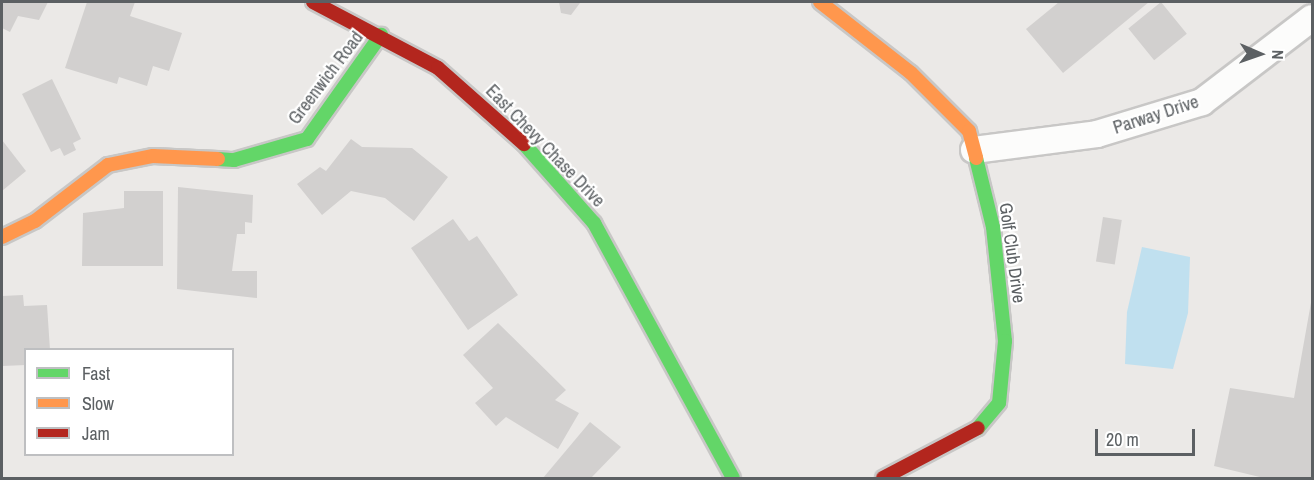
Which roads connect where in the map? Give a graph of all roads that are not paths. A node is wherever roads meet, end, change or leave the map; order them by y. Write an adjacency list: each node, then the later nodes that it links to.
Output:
1 (313, 2): 4 (street, East Chevy Chase Drive)
2 (820, 2): 5 (street, Golf Club Drive)
3 (1312, 18): 5 (street, Parway Drive)
4 (381, 35): 6 (street, Greenwich Road); 7 (street, East Chevy Chase Drive)
5 (974, 150): 8 (street, Golf Club Drive)
6 (2, 237)
7 (734, 478)
8 (883, 478)

